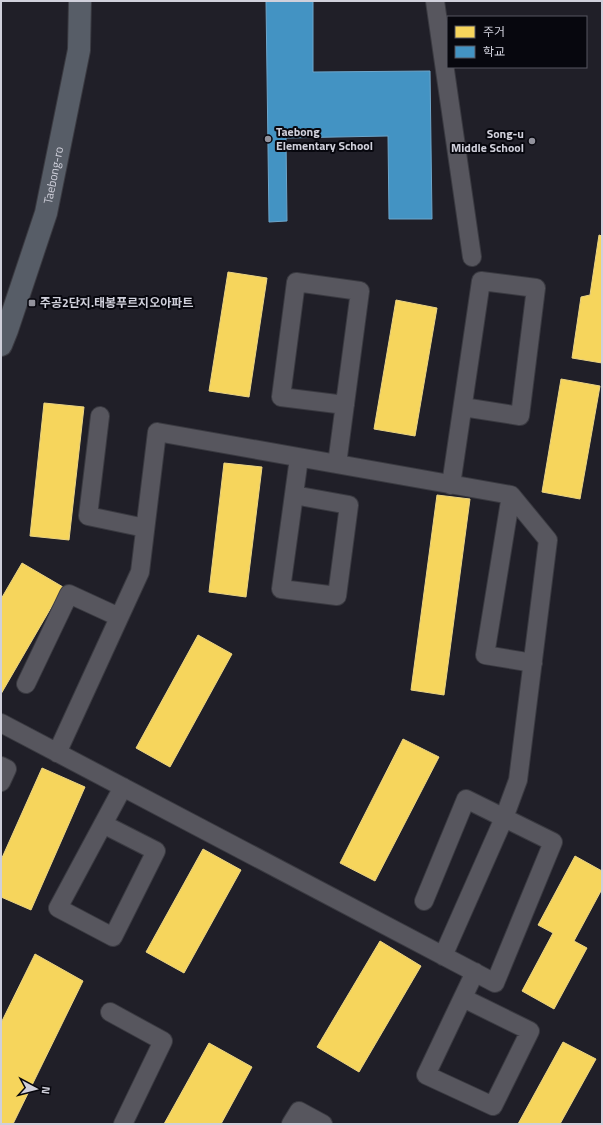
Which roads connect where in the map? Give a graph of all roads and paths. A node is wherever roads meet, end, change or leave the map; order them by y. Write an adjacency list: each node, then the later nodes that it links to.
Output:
1 (80, 1): 4 (main road, Taebong-ro)
2 (435, 1): 3 (lane)
3 (472, 257)
4 (1, 345)
5 (345, 405): 5 (lane); 9 (lane)
6 (463, 407): 6 (lane); 10 (lane)
7 (100, 416): 13 (lane)
8 (299, 458): 9 (lane); 11 (lane); 13 (lane)
9 (337, 464): 10 (lane)
10 (452, 485): 12 (lane)
11 (294, 494): 11 (lane)
12 (511, 496): 15 (lane); 15 (lane)
13 (146, 528): 14 (lane)
14 (119, 617): 16 (lane); 18 (lane)
15 (532, 663): 22 (lane)
16 (26, 684)
17 (1, 723): 18 (lane)
18 (57, 753): 21 (lane)
19 (1, 766): 20 (lane)
20 (1, 782)
21 (123, 787): 23 (lane); 25 (lane)
22 (504, 818): 24 (lane); 25 (lane); 26 (lane)
23 (103, 824): 23 (lane)
24 (424, 901)
25 (443, 956): 26 (lane)
26 (475, 972): 27 (lane)
27 (463, 998): 27 (lane)
28 (110, 1012): 29 (lane)
29 (123, 1124)
30 (291, 1124): 31 (lane)
31 (323, 1124)

